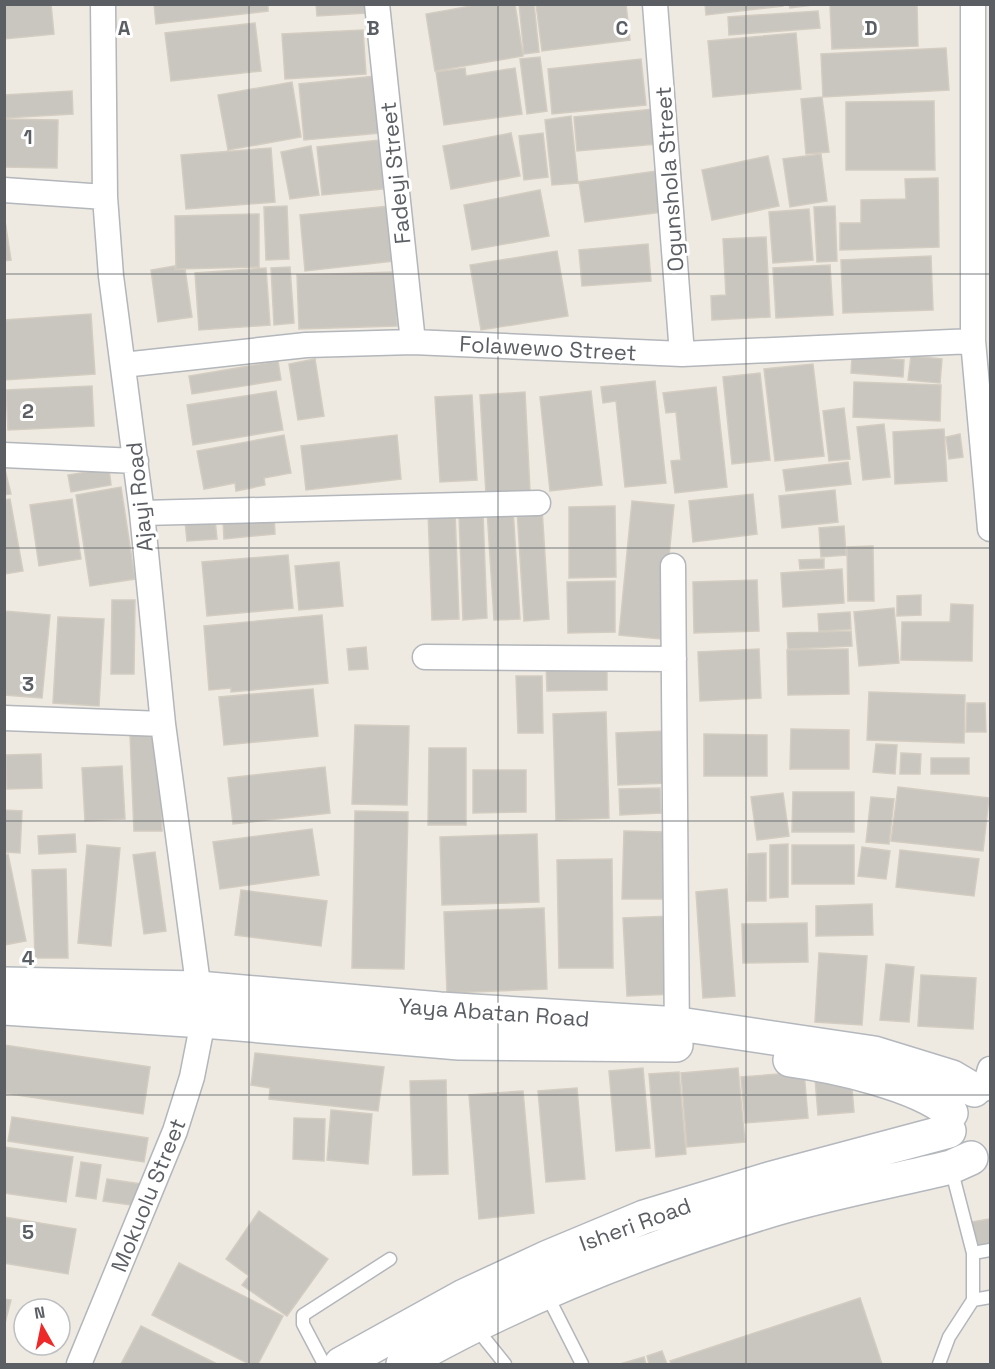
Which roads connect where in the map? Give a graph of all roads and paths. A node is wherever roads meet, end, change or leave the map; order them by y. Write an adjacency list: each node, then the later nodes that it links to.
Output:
1 (102, 4): 6 (street, Ajayi Road)
2 (377, 4): 8 (street, Fadeyi Street)
3 (655, 4): 9 (street, Ogunshola Street)
4 (973, 4): 7 (street)
5 (4, 190): 6 (street)
6 (105, 197): 10 (street, Ajayi Road)
7 (973, 340): 9 (street, Folawewo Street); 15 (street)
8 (413, 342): 9 (street, Folawewo Street); 10 (street, Folawewo Street)
9 (682, 354)
10 (123, 365): 12 (street, Ajayi Road)
11 (4, 455): 12 (street)
12 (136, 461): 14 (street, Ajayi Road)
13 (538, 503): 14 (street)
14 (142, 513): 20 (street, Ajayi Road)
15 (990, 529)
16 (673, 566): 18 (street)
17 (425, 657): 18 (street)
18 (674, 659): 25 (street)
19 (4, 718): 20 (street)
20 (163, 724): 22 (street, Ajayi Road)
21 (4, 984): 22 (main road, Yaya Abatan Road)
22 (198, 988): 24 (street, Mokuolu Street); 25 (main road, Yaya Abatan Road)
23 (4, 1008): 24 (main road, Yaya Abatan Road)
24 (203, 1021): 25 (main road, Yaya Abatan Road); 37 (street, Mokuolu Street)
25 (678, 1034): 26 (main road, Yaya Abatan Road); 27 (main road, Yaya Abatan Road)
26 (985, 1085): 27 (main road)
27 (950, 1122): 28 (main road); 39 (main road, Isheri Road)
28 (971, 1162): 30 (lane); 32 (main road, Isheri Road)
29 (990, 1250): 30 (lane)
30 (973, 1253): 34 (lane)
31 (390, 1259): 38 (lane)
32 (546, 1292): 35 (main road, Isheri Road); 41 (lane)
33 (990, 1297): 34 (lane)
34 (974, 1300): 42 (lane)
35 (475, 1327): 36 (main road, Isheri Road); 40 (lane)
36 (405, 1364)
37 (79, 1365)
38 (324, 1365)
39 (341, 1365)
40 (505, 1365)
41 (582, 1365)
42 (939, 1365)

